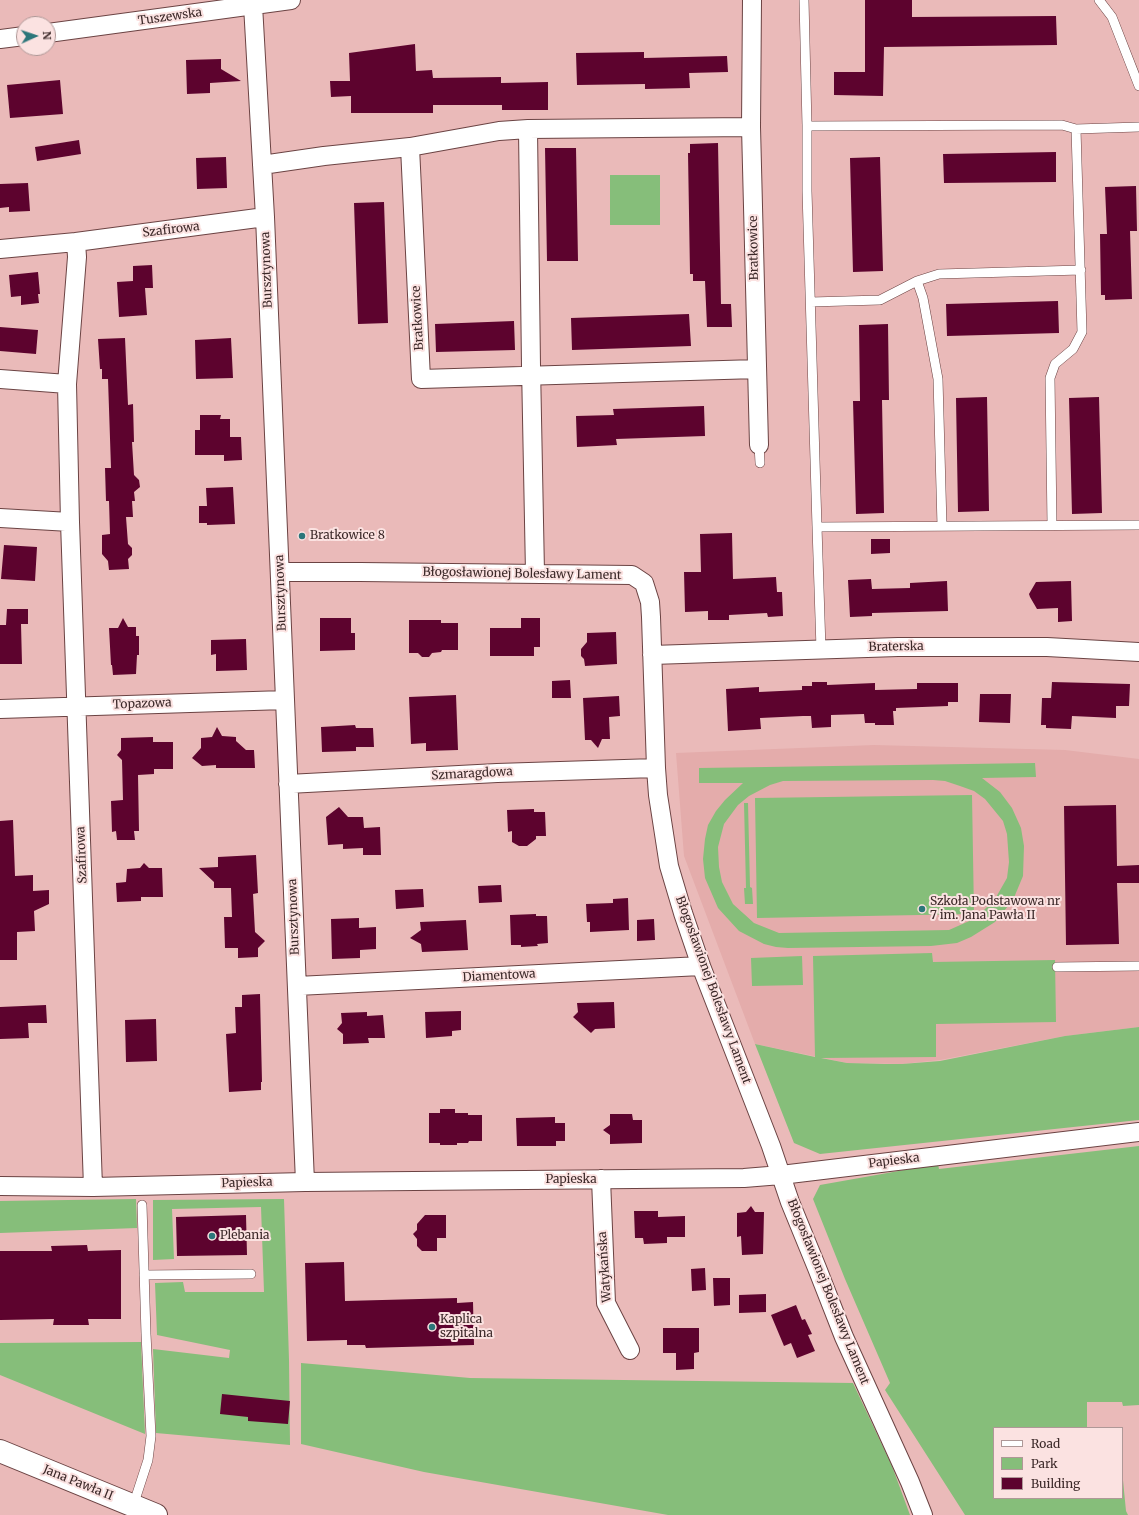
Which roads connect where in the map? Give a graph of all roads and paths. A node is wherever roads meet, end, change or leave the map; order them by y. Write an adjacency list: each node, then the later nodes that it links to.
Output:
1 (291, 0): 5 (street, Tuszewska)
2 (752, 0): 11 (street, Bratkowice)
3 (804, 0): 10 (lane)
4 (1099, 0): 9 (lane)
5 (253, 5): 6 (street, Tuszewska); 16 (street, Bursztynowa)
6 (56, 32)
7 (16, 37): 8 (street)
8 (0, 39)
9 (1139, 86)
10 (807, 126): 14 (lane); 22 (lane)
11 (751, 127): 13 (street); 23 (street, Bratkowice)
12 (1139, 127): 14 (lane)
13 (528, 129): 15 (street); 24 (street)
14 (1076, 129): 20 (lane)
15 (410, 147): 16 (street); 24 (street, Bratkowice)
16 (271, 164): 17 (street, Bursztynowa)
17 (265, 217): 18 (street, Szafirowa); 35 (street, Bursztynowa)
18 (76, 242): 19 (street, Szafirowa); 26 (street, Szafirowa)
19 (0, 249)
20 (1081, 270): 21 (lane); 31 (lane)
21 (917, 281): 22 (lane); 33 (lane)
22 (811, 302): 34 (lane)
23 (758, 370): 24 (street, Bratkowice); 27 (street, Bratkowice)
24 (531, 376): 36 (street)
25 (0, 379): 26 (street)
26 (67, 384): 30 (street, Szafirowa)
27 (759, 445): 28 (lane)
28 (760, 464)
29 (0, 518): 30 (street)
30 (70, 522): 41 (street, Szafirowa)
31 (1052, 525): 32 (lane); 33 (lane)
32 (1139, 525)
33 (942, 526): 34 (lane)
34 (817, 527): 37 (lane)
35 (280, 572): 36 (street, Błogosławionej Bolesławy Lament); 40 (street, Bursztynowa)
36 (535, 573): 39 (street, Błogosławionej Bolesławy Lament)
37 (821, 649): 38 (street, Braterska); 39 (street, Braterska)
38 (1139, 652)
39 (652, 654): 43 (street, Błogosławionej Bolesławy Lament)
40 (285, 700): 41 (street, Topazowa); 44 (street, Bursztynowa)
41 (76, 707): 42 (street, Topazowa); 54 (street, Szafirowa)
42 (0, 709)
43 (656, 768): 44 (street, Szmaragdowa); 45 (street, Błogosławionej Bolesławy Lament)
44 (288, 784): 48 (street, Bursztynowa)
45 (701, 966): 48 (street, Diamentowa); 50 (street, Błogosławionej Bolesławy Lament)
46 (1139, 966): 47 (lane)
47 (1057, 967)
48 (297, 986): 52 (street, Bursztynowa)
49 (1139, 1132): 50 (street, Papieska)
50 (781, 1174): 51 (street, Papieska); 62 (street, Błogosławionej Bolesławy Lament)
51 (601, 1179): 52 (street, Papieska); 58 (street, Watykańska)
52 (305, 1182): 54 (street, Papieska)
53 (0, 1186): 54 (street, Papieska)
54 (93, 1187)
55 (142, 1205): 57 (lane)
56 (251, 1274): 57 (lane)
57 (144, 1275): 60 (lane)
58 (630, 1350)
59 (0, 1451): 60 (street, Jana Pawła II)
60 (133, 1506): 61 (street, Jana Pawła II)
61 (156, 1515)
62 (923, 1515)

